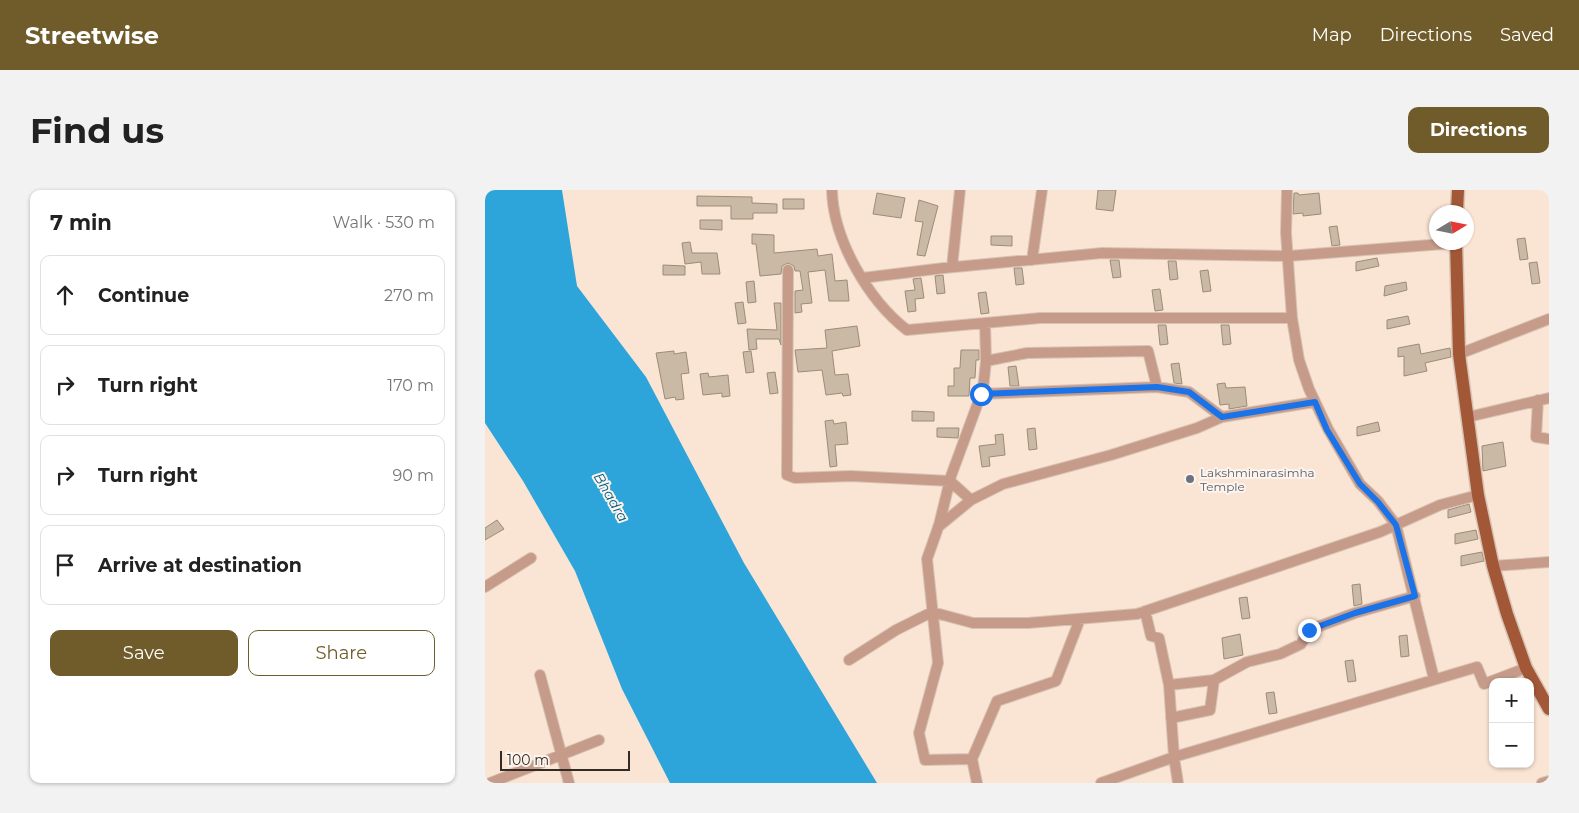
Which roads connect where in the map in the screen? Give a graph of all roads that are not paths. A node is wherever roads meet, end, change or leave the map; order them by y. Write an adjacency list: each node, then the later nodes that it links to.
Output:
1 (832, 190): 13 (street)
2 (960, 190): 11 (street)
3 (1042, 190): 10 (street)
4 (1287, 190): 9 (street)
5 (1458, 190): 6 (main road)
6 (1457, 205)
7 (1429, 245): 9 (street)
8 (1456, 250): 17 (main road)
9 (1288, 256): 10 (street); 14 (street)
10 (1032, 260): 11 (street)
11 (952, 267): 13 (street)
12 (788, 270): 27 (street)
13 (863, 278): 16 (street)
14 (1292, 318): 16 (street); 23 (street)
15 (1549, 319): 17 (street)
16 (985, 323): 18 (street)
17 (1459, 354): 25 (main road)
18 (986, 360): 19 (street); 20 (street)
19 (1157, 387): 20 (street); 24 (street)
20 (981, 394): 27 (street)
21 (1549, 398): 22 (street)
22 (1538, 400): 25 (street); 26 (street)
23 (1315, 402): 24 (street); 30 (street)
24 (1222, 417): 29 (street)
25 (1467, 417): 28 (main road)
26 (1549, 439)
27 (950, 481): 29 (street); 31 (street)
28 (1478, 495): 30 (street); 34 (main road)
29 (971, 500): 31 (street)
30 (1396, 525): 36 (street); 38 (street)
31 (938, 528): 37 (street)
32 (531, 558): 35 (street)
33 (1549, 562): 34 (street)
34 (1493, 566): 41 (main road)
35 (485, 587)
36 (1415, 596): 43 (street); 44 (street)
37 (932, 612): 39 (street); 40 (street); 51 (street)
38 (1145, 612): 39 (street); 45 (street)
39 (1080, 619): 51 (street)
40 (849, 660)
41 (1526, 668): 43 (street); 46 (main road)
42 (540, 676): 49 (street)
43 (1434, 679): 50 (street)
44 (1214, 680): 45 (street); 47 (street)
45 (1169, 685): 47 (street)
46 (1549, 709)
47 (1171, 718): 50 (street)
48 (599, 740): 49 (street)
49 (562, 755): 53 (street); 54 (street)
50 (1174, 757): 56 (street); 57 (street)
51 (972, 759): 55 (street)
52 (1549, 781): 58 (street)
53 (490, 783)
54 (569, 783)
55 (977, 783)
56 (1101, 783)
57 (1178, 783)
58 (1542, 783)

